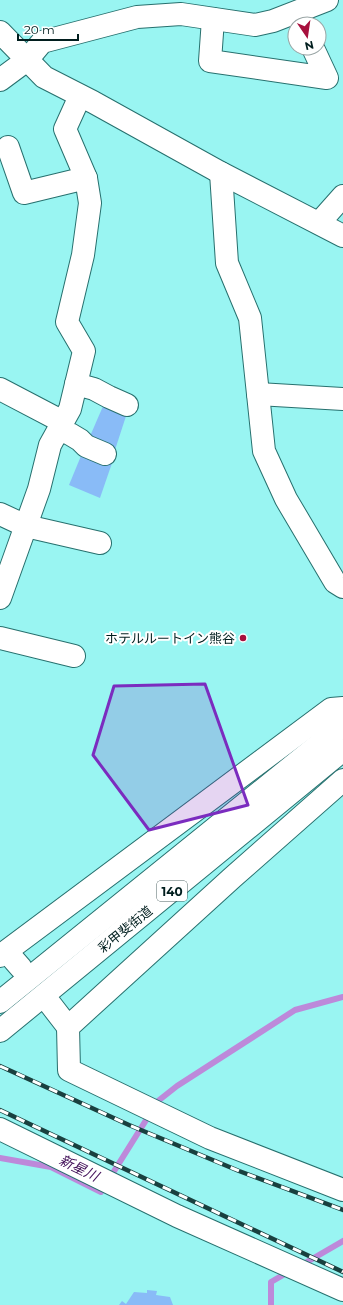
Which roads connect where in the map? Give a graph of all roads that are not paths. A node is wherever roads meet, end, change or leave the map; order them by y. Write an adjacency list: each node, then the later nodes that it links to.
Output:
1 (327, 0): 3 (main road)
2 (144, 8): 4 (main road); 8 (main road)
3 (303, 16)
4 (213, 19): 5 (main road); 7 (main road)
5 (287, 19)
6 (0, 32): 8 (main road)
7 (317, 56)
8 (27, 60): 9 (main road); 10 (main road)
9 (0, 80)
10 (80, 96): 12 (main road); 13 (main road)
11 (8, 147): 13 (main road)
12 (221, 172): 15 (main road); 19 (main road)
13 (86, 178): 17 (main road)
14 (343, 196): 15 (main road)
15 (319, 223): 16 (main road)
16 (343, 236)
17 (76, 384): 21 (main road); 22 (main road)
18 (0, 389): 22 (main road)
19 (258, 394): 20 (main road); 27 (main road)
20 (343, 399)
21 (127, 405)
22 (61, 426): 23 (main road); 25 (main road)
23 (105, 454)
24 (0, 514): 25 (main road)
25 (26, 526): 26 (main road); 28 (main road)
26 (100, 543)
27 (340, 579)
28 (0, 598)
29 (0, 638): 30 (main road)
30 (74, 656)
31 (343, 708): 35 (main road)
32 (343, 725): 37 (main road, 彩甲斐街道 / 140)
33 (343, 750): 40 (main road, 彩甲斐街道 / 140)
34 (343, 780): 39 (main road)
35 (4, 954): 36 (main road)
36 (21, 968)
37 (0, 1002)
38 (51, 1005): 39 (main road)
39 (68, 1027): 42 (main road)
40 (0, 1032)
41 (0, 1129): 43 (main road)
42 (343, 1190)
43 (343, 1290)

